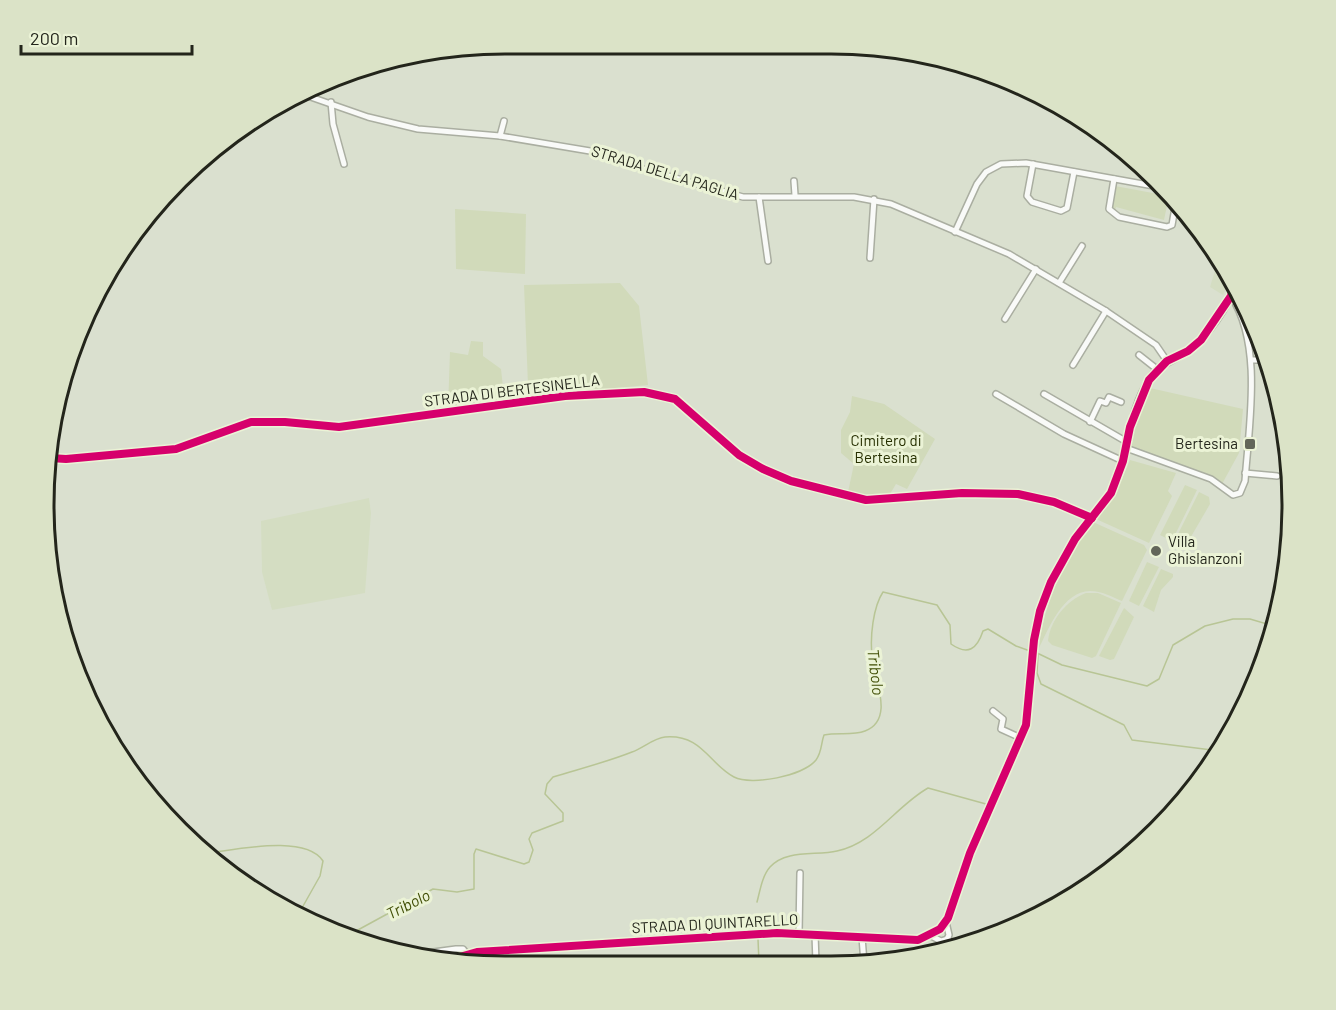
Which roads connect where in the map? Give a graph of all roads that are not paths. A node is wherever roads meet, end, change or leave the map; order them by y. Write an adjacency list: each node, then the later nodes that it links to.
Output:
1 (314, 97): 2 (street, STRADA DELLA PAGLIA)
2 (331, 102): 4 (street, STRADA DELLA PAGLIA); 5 (street)
3 (504, 121): 4 (street)
4 (500, 136): 12 (street, STRADA DELLA PAGLIA)
5 (344, 164)
6 (1033, 165): 7 (street); 7 (street); 15 (street)
7 (1074, 172): 8 (street)
8 (1114, 179): 10 (street); 14 (street)
9 (794, 181): 11 (street)
10 (1149, 185)
11 (795, 195): 12 (street, STRADA DELLA PAGLIA); 13 (street, STRADA DELLA PAGLIA)
12 (759, 197): 18 (street, STRADA DELLA PAGLIA)
13 (874, 199): 15 (street, STRADA DELLA PAGLIA); 17 (street)
14 (1174, 213)
15 (955, 232): 19 (street, STRADA DELLA PAGLIA)
16 (1082, 246): 20 (street)
17 (870, 258)
18 (768, 261)
19 (1036, 269): 20 (street, STRADA DELLA PAGLIA); 24 (street)
20 (1059, 283): 22 (street, STRADA DELLA PAGLIA)
21 (1230, 297): 28 (street)
22 (1106, 311): 28 (street, STRADA DELLA PAGLIA); 29 (street)
23 (1242, 319): 26 (street)
24 (1005, 320)
25 (1139, 355): 30 (street)
26 (1251, 360): 27 (street); 38 (street)
27 (1258, 360)
28 (1167, 361): 30 (street)
29 (1073, 365)
30 (1158, 369): 35 (street)
31 (996, 394): 37 (street)
32 (1044, 394): 34 (street)
33 (1121, 402): 34 (street)
34 (1090, 422): 35 (street)
35 (1126, 445): 37 (street); 38 (street)
36 (57, 458): 40 (street, STRADA DI BERTESINELLA)
37 (1123, 461): 40 (street)
38 (1245, 473): 39 (street)
39 (1277, 476)
40 (1092, 518): 42 (street)
41 (993, 711): 42 (street)
42 (1021, 738): 44 (street)
43 (800, 873): 45 (street, STRADA DI QUINTARELLO)
44 (946, 922): 47 (street); 49 (street)
45 (799, 933): 46 (street, STRADA DI QUINTARELLO); 51 (street, STRADA DI QUINTARELLO)
46 (815, 934): 48 (street, STRADA DI QUINTARELLO); 55 (street, STRADA DI QUINTARELLO)
47 (931, 936): 48 (street, STRADA DI QUINTARELLO); 49 (street, STRADA DI QUINTARELLO)
48 (862, 937): 54 (street)
49 (948, 938)
50 (441, 951): 52 (street)
51 (477, 952): 52 (street, STRADA DI QUINTARELLO); 53 (street)
52 (466, 953)
53 (477, 955)
54 (863, 955)
55 (816, 956)

